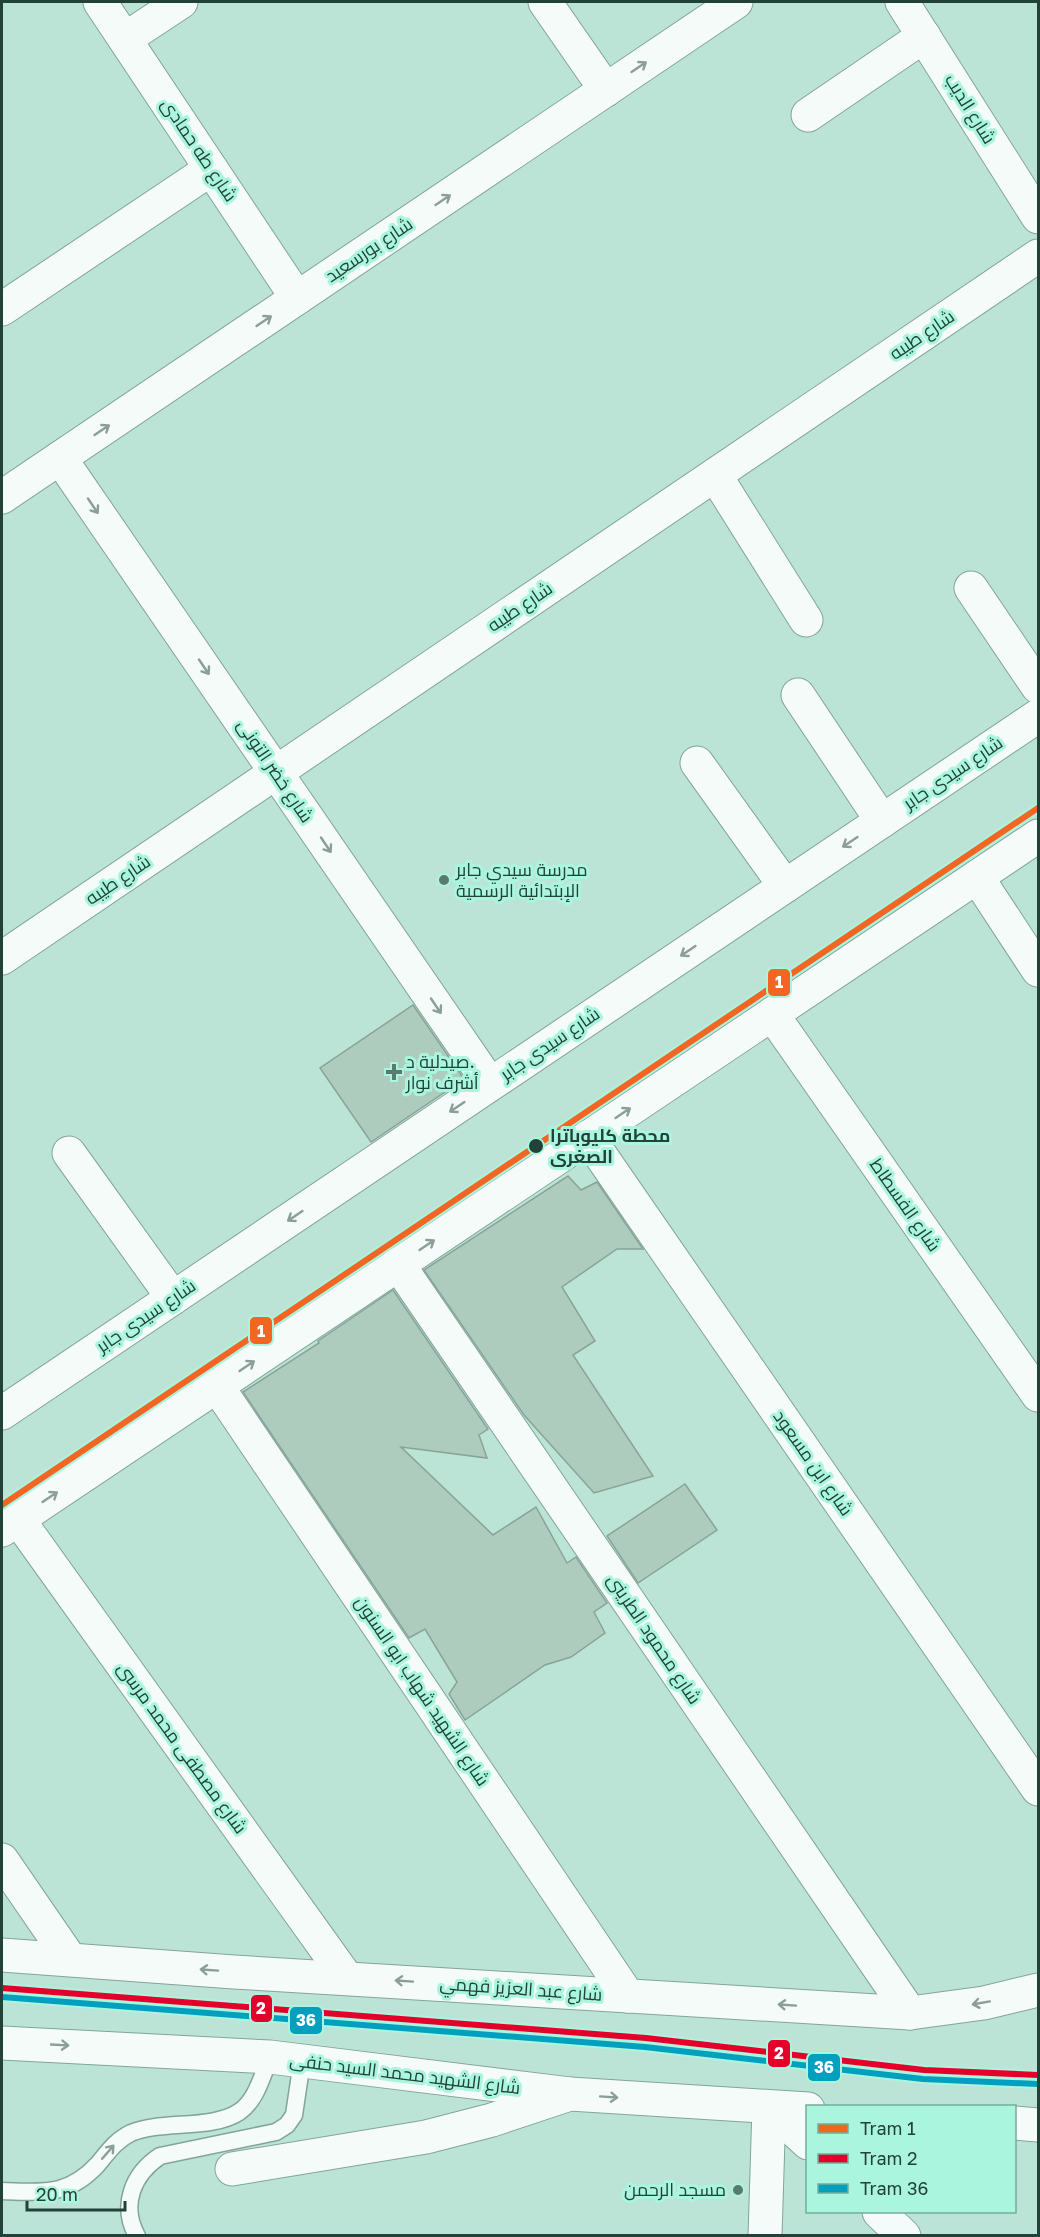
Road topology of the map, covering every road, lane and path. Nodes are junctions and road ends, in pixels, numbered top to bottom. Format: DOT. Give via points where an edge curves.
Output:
graph roads {
  1 [pos="100,2"];
  2 [pos="181,2"];
  3 [pos="545,2"];
  4 [pos="736,2"];
  5 [pos="902,2"];
  6 [pos="924,36"];
  7 [pos="125,39"];
  8 [pos="606,90"];
  9 [pos="808,115"];
  10 [pos="212,170"];
  11 [pos="1038,217"];
  12 [pos="1038,256"];
  13 [pos="297,298"];
  14 [pos="2,309"];
  15 [pos="60,458"];
  16 [pos="715,475"];
  17 [pos="2,498"];
  18 [pos="971,588"];
  19 [pos="806,620"];
  20 [pos="1038,687"];
  21 [pos="798,695"];
  22 [pos="1038,716"];
  23 [pos="697,763"];
  24 [pos="276,772"];
  25 [pos="882,821"];
  26 [pos="1038,836"];
  27 [pos="976,877"];
  28 [pos="785,886"];
  29 [pos="2,958"];
  30 [pos="1038,970"];
  31 [pos="772,1014"];
  32 [pos="490,1084"];
  33 [pos="588,1137"];
  34 [pos="69,1153"];
  35 [pos="398,1264"];
  36 [pos="173,1298"];
  37 [pos="217,1386"];
  38 [pos="1038,1395"];
  39 [pos="2,1413"];
  40 [pos="10,1524"];
  41 [pos="1038,1789"];
  42 [pos="2,1860"];
  43 [pos="2,1955"];
  44 [pos="70,1959"];
  45 [pos="234,1972"];
  46 [pos="346,1977"];
  47 [pos="1038,1990"];
  48 [pos="628,1996"];
  49 [pos="910,2013"];
  50 [pos="2,2043"];
  51 [pos="235,2055"];
  52 [pos="270,2057"];
  53 [pos="302,2061"];
  54 [pos="570,2094"];
  55 [pos="769,2107"];
  56 [pos="806,2109"];
  57 [pos="1016,2123"];
  58 [pos="1038,2125"];
  59 [pos="806,2142"];
  60 [pos="232,2169"];
  61 [pos="2,2191"];
  62 [pos="881,2213"];
  63 [pos="137,2235"];
  64 [pos="765,2235"];
  65 [pos="904,2235"];
  1 -- 7 [label="street, شارع طه حمادى"];
  2 -- 7 [label="street"];
  3 -- 8 [label="street"];
  8 -- 4 [label="street, شارع بورسعيد, one-way"];
  5 -- 6 [label="street, شارع الديب"];
  6 -- 9 [label="street"];
  6 -- 11 [label="street, شارع الديب"];
  7 -- 10 [label="street, شارع طه حمادى"];
  13 -- 8 [label="street, شارع بورسعيد, one-way"];
  10 -- 13 [label="street, شارع طه حمادى"];
  10 -- 14 [label="street"];
  12 -- 16 [label="street, شارع طيبه"];
  15 -- 13 [label="street, شارع بورسعيد, one-way"];
  15 -- 17 [label="street, شارع بورسعيد"];
  15 -- 24 [label="street, شارع خضر التونى, one-way"];
  16 -- 19 [label="street"];
  16 -- 24 [label="street, شارع طيبه"];
  18 -- 20 [label="street"];
  21 -- 25 [label="street"];
  22 -- 25 [label="street, شارع سيدى جابر"];
  23 -- 28 [label="street"];
  24 -- 29 [label="street, شارع طيبه"];
  24 -- 32 [label="street, شارع خضر التونى, one-way"];
  25 -- 28 [label="street, شارع سيدى جابر, one-way"];
  26 -- 27 [label="street"];
  27 -- 30 [label="street"];
  27 -- 31 [label="street"];
  28 -- 32 [label="street, شارع سيدى جابر, one-way"];
  33 -- 31 [label="street, one-way"];
  31 -- 38 [label="street, شارع الفسطاط"];
  32 -- 36 [label="street, شارع سيدى جابر, one-way"];
  35 -- 33 [label="street, one-way"];
  33 -- 41 [label="street, شارع ابن مسعود"];
  34 -- 36 [label="street"];
  37 -- 35 [label="street, one-way"];
  35 -- 49 [label="street, شارع محمود الطرينى"];
  36 -- 39 [label="street, شارع سيدى جابر"];
  40 -- 37 [label="street, one-way"];
  37 -- 48 [label="street, شارع الشهيد شهاب ابو السنون"];
  40 -- 46 [label="street, شارع مصطفى محمد مرسى"];
  42 -- 44 [label="street"];
  43 -- 44 [label="street, شارع عبد العزيز فهمي"];
  45 -- 44 [label="street, شارع عبد العزيز فهمي, one-way"];
  45 -- 46 [label="street, شارع عبد العزيز فهمي"];
  45 -- 51 [label="path"];
  48 -- 46 [label="street, شارع عبد العزيز فهمي, one-way"];
  47 -- 49 [label="street, شارع عبد العزيز فهمي, one-way" via="984,2003"];
  49 -- 48 [label="street, شارع عبد العزيز فهمي, one-way"];
  50 -- 51 [label="street, شارع الشهيد محمد السيد حنفى, one-way"];
  51 -- 52 [label="street, شارع الشهيد محمد السيد حنفى"];
  52 -- 53 [label="street, شارع الشهيد محمد السيد حنفى"];
  61 -- 52 [label="lane, one-way" via="55,2192 71,2187 86,2177 119,2140 132,2133 238,2113 252,2098"];
  53 -- 54 [label="street, شارع الشهيد محمد السيد حنفى"];
  53 -- 63 [label="lane" via="294,2115 282,2129 160,2156 147,2165 135,2180 129,2197 129,2216"];
  54 -- 55 [label="street, شارع الشهيد محمد السيد حنفى, one-way"];
  54 -- 60 [label="street" via="492,2121 426,2137"];
  55 -- 56 [label="street, شارع الشهيد محمد السيد حنفى"];
  55 -- 59 [label="street"];
  55 -- 64 [label="street"];
  57 -- 58 [label="street"];
  62 -- 65 [label="street"];
}
